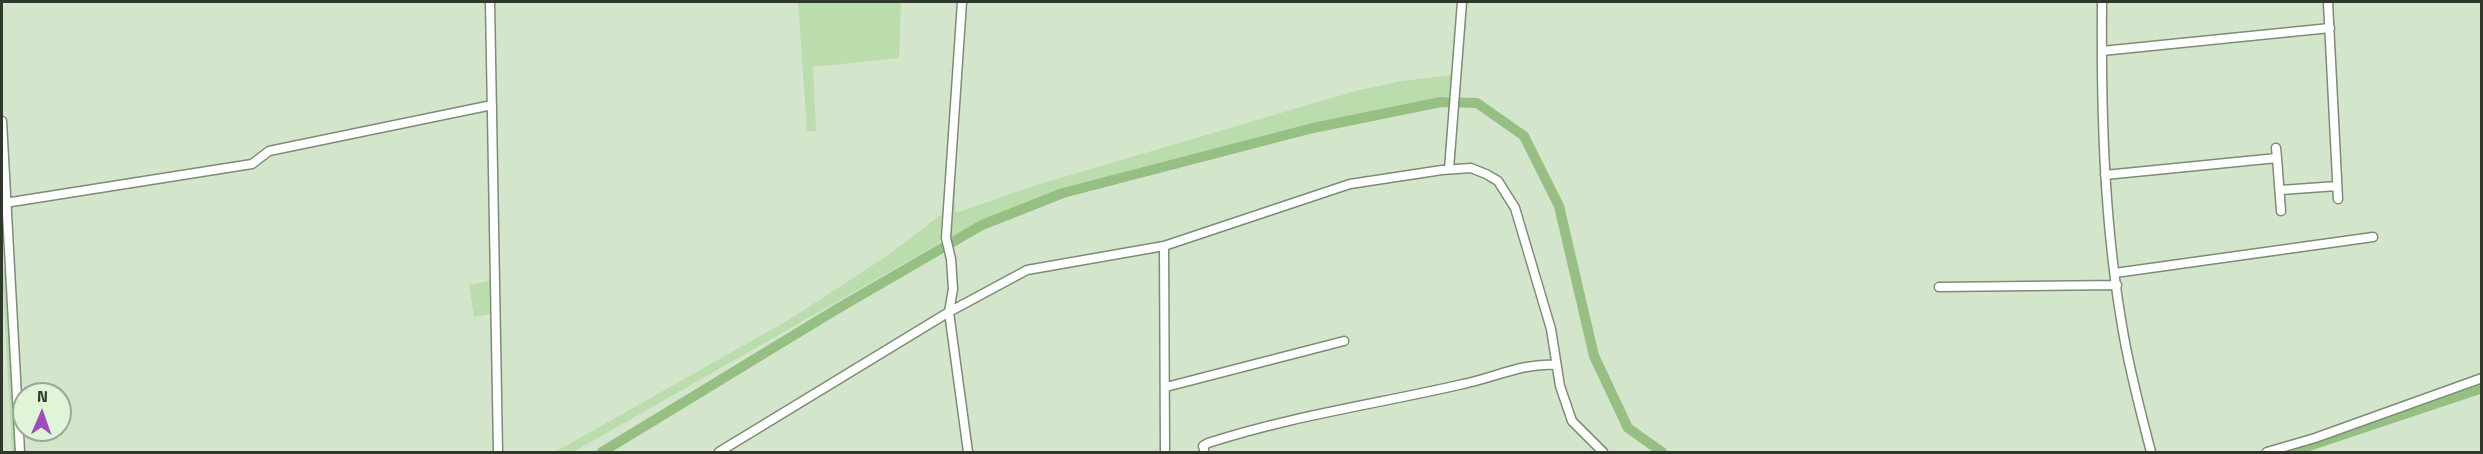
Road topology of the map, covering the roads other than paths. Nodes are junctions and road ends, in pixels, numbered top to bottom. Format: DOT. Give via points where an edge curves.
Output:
graph roads {
  1 [pos="490,2"];
  2 [pos="962,2"];
  3 [pos="1462,2"];
  4 [pos="2102,2"];
  5 [pos="2328,2"];
  6 [pos="2330,28"];
  7 [pos="2102,51"];
  8 [pos="492,105"];
  9 [pos="2,122"];
  10 [pos="1449,170"];
  11 [pos="2105,175"];
  12 [pos="2337,186"];
  13 [pos="2281,190"];
  14 [pos="2338,199"];
  15 [pos="5,203"];
  16 [pos="2281,211"];
  17 [pos="2373,237"];
  18 [pos="1164,246"];
  19 [pos="2115,273"];
  20 [pos="2117,285"];
  21 [pos="1939,287"];
  22 [pos="949,312"];
  23 [pos="1344,341"];
  24 [pos="1556,365"];
  25 [pos="2481,378"];
  26 [pos="1166,387"];
  27 [pos="1595,449"];
  28 [pos="1204,450"];
  29 [pos="20,453"];
  30 [pos="498,453"];
  31 [pos="719,453"];
  32 [pos="968,453"];
  33 [pos="1165,453"];
  34 [pos="1603,453"];
  35 [pos="2151,453"];
  36 [pos="2267,453"];
  1 -- 8 [label="street"];
  2 -- 22 [label="street" via="946,238 953,289"];
  3 -- 10 [label="street"];
  4 -- 7 [label="street"];
  5 -- 6 [label="street"];
  6 -- 7 [label="street"];
  6 -- 12 [label="street"];
  7 -- 11 [label="street"];
  8 -- 15 [label="street" via="269,151 252,164"];
  8 -- 30 [label="street"];
  9 -- 15 [label="street"];
  10 -- 18 [label="street" via="1350,184"];
  10 -- 24 [label="street" via="1471,168 1486,174 1498,181 1515,208 1551,329"];
  11 -- 13 [label="street" via="2277,153"];
  11 -- 19 [label="street"];
  12 -- 13 [label="street"];
  12 -- 14 [label="street"];
  13 -- 16 [label="street"];
  15 -- 29 [label="street"];
  17 -- 19 [label="street"];
  18 -- 22 [label="street" via="1027,270"];
  18 -- 26 [label="street"];
  19 -- 20 [label="street"];
  20 -- 21 [label="street"];
  20 -- 35 [label="street" via="2129,364"];
  22 -- 31 [label="street"];
  22 -- 32 [label="street"];
  23 -- 26 [label="street"];
  24 -- 27 [label="street" via="1572,422"];
  24 -- 28 [label="street" via="1541,364 1465,384 1302,417 1208,443"];
  25 -- 36 [label="street"];
  26 -- 33 [label="street"];
  27 -- 34 [label="street"];
}
